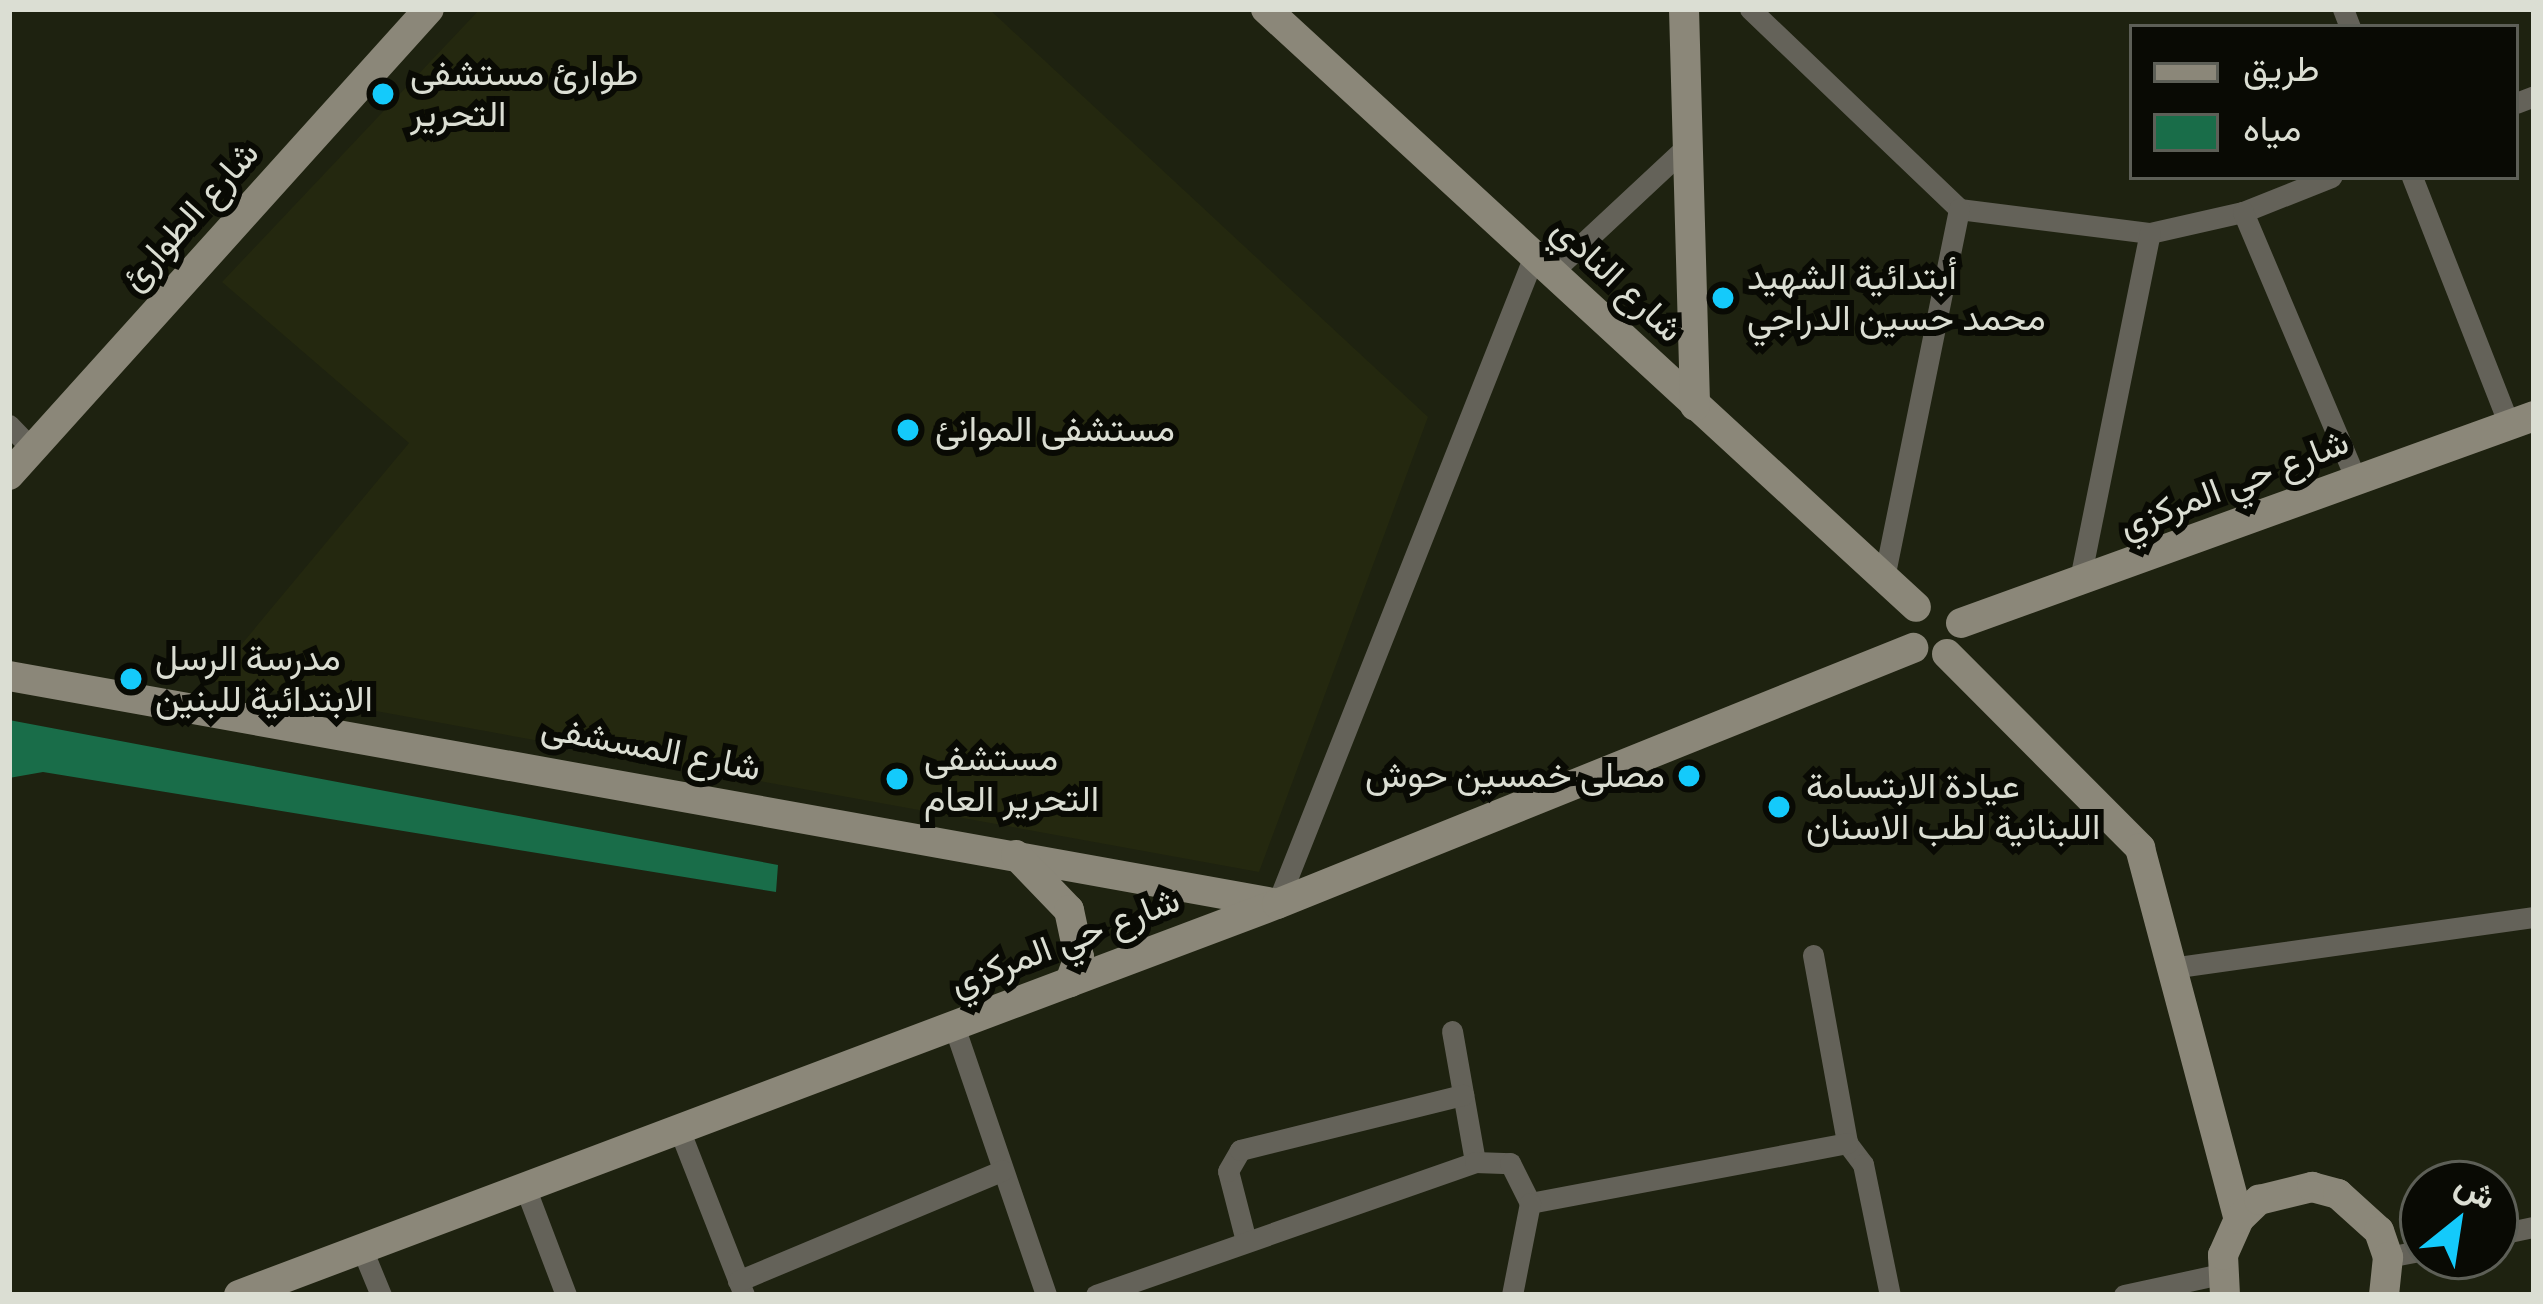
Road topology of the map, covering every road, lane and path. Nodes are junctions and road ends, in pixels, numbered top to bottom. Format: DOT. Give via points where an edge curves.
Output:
graph roads {
  1 [pos="428,9"];
  2 [pos="1266,9"];
  3 [pos="1684,9"];
  4 [pos="1750,9"];
  5 [pos="1684,149"];
  6 [pos="2323,180"];
  7 [pos="2413,180"];
  8 [pos="1959,209"];
  9 [pos="2243,212"];
  10 [pos="2150,233"];
  11 [pos="1543,265"];
  12 [pos="1695,406"];
  13 [pos="2521,420"];
  14 [pos="9,425"];
  15 [pos="33,449"];
  16 [pos="9,475"];
  17 [pos="2356,480"];
  18 [pos="1884,578"];
  19 [pos="2079,584"];
  20 [pos="1916,607"];
  21 [pos="1960,622"];
  22 [pos="1912,648"];
  23 [pos="1946,654"];
  24 [pos="9,676"];
  25 [pos="1016,855"];
  26 [pos="1277,904"];
  27 [pos="2534,917"];
  28 [pos="1813,955"];
  29 [pos="2171,968"];
  30 [pos="1070,982"];
  31 [pos="954,1026"];
  32 [pos="1451,1030"];
  33 [pos="1463,1094"];
  34 [pos="679,1130"];
  35 [pos="1847,1143"];
  36 [pos="1475,1162"];
  37 [pos="1003,1170"];
  38 [pos="525,1187"];
  39 [pos="1530,1204"];
  40 [pos="2239,1219"];
  41 [pos="1246,1241"];
  42 [pos="362,1249"];
  43 [pos="2399,1255"];
  44 [pos="2388,1257"];
  45 [pos="2223,1285"];
  46 [pos="741,1288"];
  47 [pos="239,1295"];
  48 [pos="381,1295"];
  49 [pos="566,1295"];
  50 [pos="1046,1295"];
  51 [pos="1096,1295"];
  52 [pos="1512,1295"];
  53 [pos="1890,1295"];
  54 [pos="2124,1295"];
  55 [pos="2384,1295"];
  1 -- 15 [label="street, شارع الطوارئ"];
  2 -- 11 [label="street, شارع النادي"];
  3 -- 5 [label="street"];
  4 -- 8 [label="street"];
  5 -- 11 [label="street"];
  5 -- 12 [label="street"];
  6 -- 9 [label="street"];
  7 -- 13 [label="street"];
  8 -- 10 [label="street"];
  8 -- 18 [label="street"];
  9 -- 10 [label="street"];
  9 -- 17 [label="street"];
  10 -- 19 [label="street"];
  11 -- 12 [label="street, شارع النادي"];
  11 -- 26 [label="street"];
  12 -- 18 [label="street, شارع النادي"];
  13 -- 17 [label="street, شارع حي المركزي"];
  14 -- 15 [label="street"];
  15 -- 16 [label="street, شارع الطوارئ"];
  17 -- 19 [label="street, شارع حي المركزي"];
  18 -- 20 [label="street, شارع النادي"];
  19 -- 21 [label="street, شارع حي المركزي"];
  20 -- 21 [label="street" via="1942,603"];
  20 -- 22 [label="street" via="1906,622"];
  21 -- 23 [label="street" via="1959,641"];
  22 -- 23 [label="street"];
  22 -- 26 [label="street, شارع حي المركزي"];
  23 -- 29 [label="street" via="2140,848"];
  24 -- 25 [label="street, شارع المسشفى"];
  25 -- 26 [label="street, شارع المسشفى"];
  25 -- 30 [label="street" via="1069,910 1079,957"];
  26 -- 30 [label="street, شارع حي المركزي"];
  27 -- 29 [label="street"];
  28 -- 35 [label="street"];
  29 -- 40 [label="street"];
  30 -- 31 [label="street, شارع حي المركزي"];
  31 -- 34 [label="street, شارع حي المركزي"];
  31 -- 37 [label="street"];
  32 -- 33 [label="street"];
  33 -- 36 [label="street"];
  33 -- 41 [label="street" via="1240,1150 1228,1171"];
  34 -- 38 [label="street, شارع حي المركزي"];
  34 -- 46 [label="street"];
  35 -- 39 [label="street"];
  35 -- 53 [label="street" via="1863,1164"];
  36 -- 39 [label="street" via="1510,1163"];
  36 -- 41 [label="street"];
  37 -- 46 [label="street"];
  37 -- 50 [label="street"];
  38 -- 42 [label="street, شارع حي المركزي"];
  38 -- 49 [label="street"];
  39 -- 52 [label="street"];
  40 -- 44 [label="street" via="2284,1190 2338,1194 2362,1209"];
  40 -- 45 [label="street"];
  41 -- 51 [label="street"];
  42 -- 47 [label="street, شارع حي المركزي"];
  42 -- 48 [label="street"];
  43 -- 44 [label="street"];
  44 -- 55 [label="street"];
  45 -- 54 [label="street"];
}
